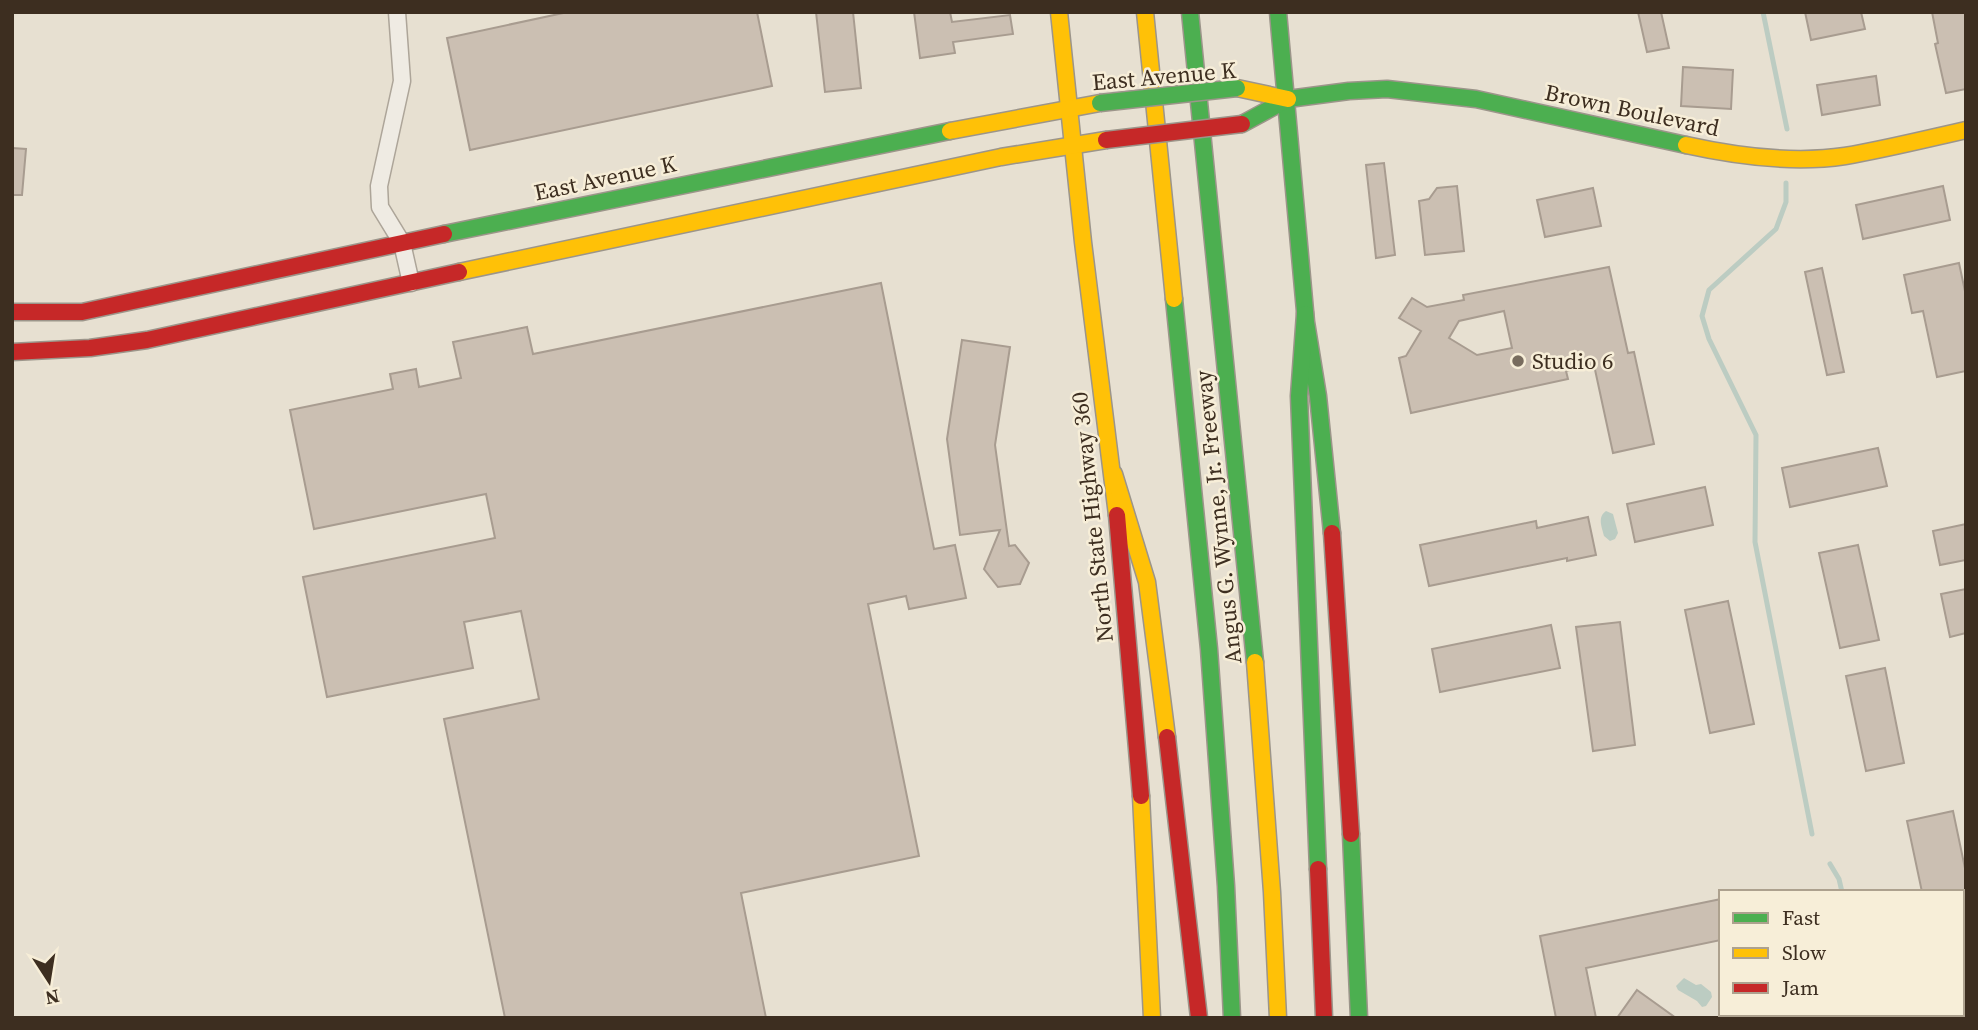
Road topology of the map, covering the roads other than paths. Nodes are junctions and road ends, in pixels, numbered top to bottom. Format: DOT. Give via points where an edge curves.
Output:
graph roads {
  1 [pos="397,12"];
  2 [pos="1059,12"];
  3 [pos="1145,12"];
  4 [pos="1278,12"];
  5 [pos="1191,13"];
  6 [pos="1288,99"];
  7 [pos="1069,109"];
  8 [pos="1966,130"];
  9 [pos="1073,146"];
  10 [pos="897,160"];
  11 [pos="402,243"];
  12 [pos="411,283"];
  13 [pos="12,312"];
  14 [pos="1305,314"];
  15 [pos="86,330"];
  16 [pos="12,352"];
  17 [pos="1114,474"];
  18 [pos="1152,1018"];
  19 [pos="1199,1018"];
  20 [pos="1232,1018"];
  21 [pos="1278,1018"];
  22 [pos="1324,1018"];
  23 [pos="1359,1018"];
  1 -- 11 [label="street" via="402,82 379,186 380,206"];
  2 -- 7 [label="main road, North State Highway 360"];
  3 -- 20 [label="main road, Angus G. Wynne, Jr. Freeway" via="1209,649"];
  4 -- 6 [label="main road"];
  5 -- 21 [label="main road, Angus G. Wynne, Jr. Freeway" via="1253,625"];
  6 -- 7 [label="main road, East Avenue K, bridge" via="1237,88"];
  6 -- 8 [label="main road, Brown Boulevard" via="1387,89 1453,96 1721,153 1803,159 1844,156"];
  6 -- 9 [label="main road, East Avenue K, bridge" via="1242,124"];
  6 -- 14 [label="main road"];
  7 -- 9 [label="main road, North State Highway 360"];
  7 -- 10 [label="main road, East Avenue K"];
  9 -- 10 [label="main road, East Avenue K" via="1001,157"];
  9 -- 17 [label="main road, North State Highway 360"];
  10 -- 11 [label="main road, East Avenue K"];
  10 -- 12 [label="main road, East Avenue K"];
  11 -- 12 [label="street"];
  11 -- 15 [label="main road, East Avenue K"];
  12 -- 15 [label="main road, East Avenue K" via="147,340"];
  13 -- 15 [label="main road, East Avenue K"];
  14 -- 22 [label="main road" via="1298,396"];
  14 -- 23 [label="main road" via="1318,394 1338,622"];
  15 -- 16 [label="main road, East Avenue K"];
  17 -- 18 [label="main road, North State Highway 360" via="1145,841"];
  17 -- 19 [label="main road" via="1147,582 1154,624"];
}
